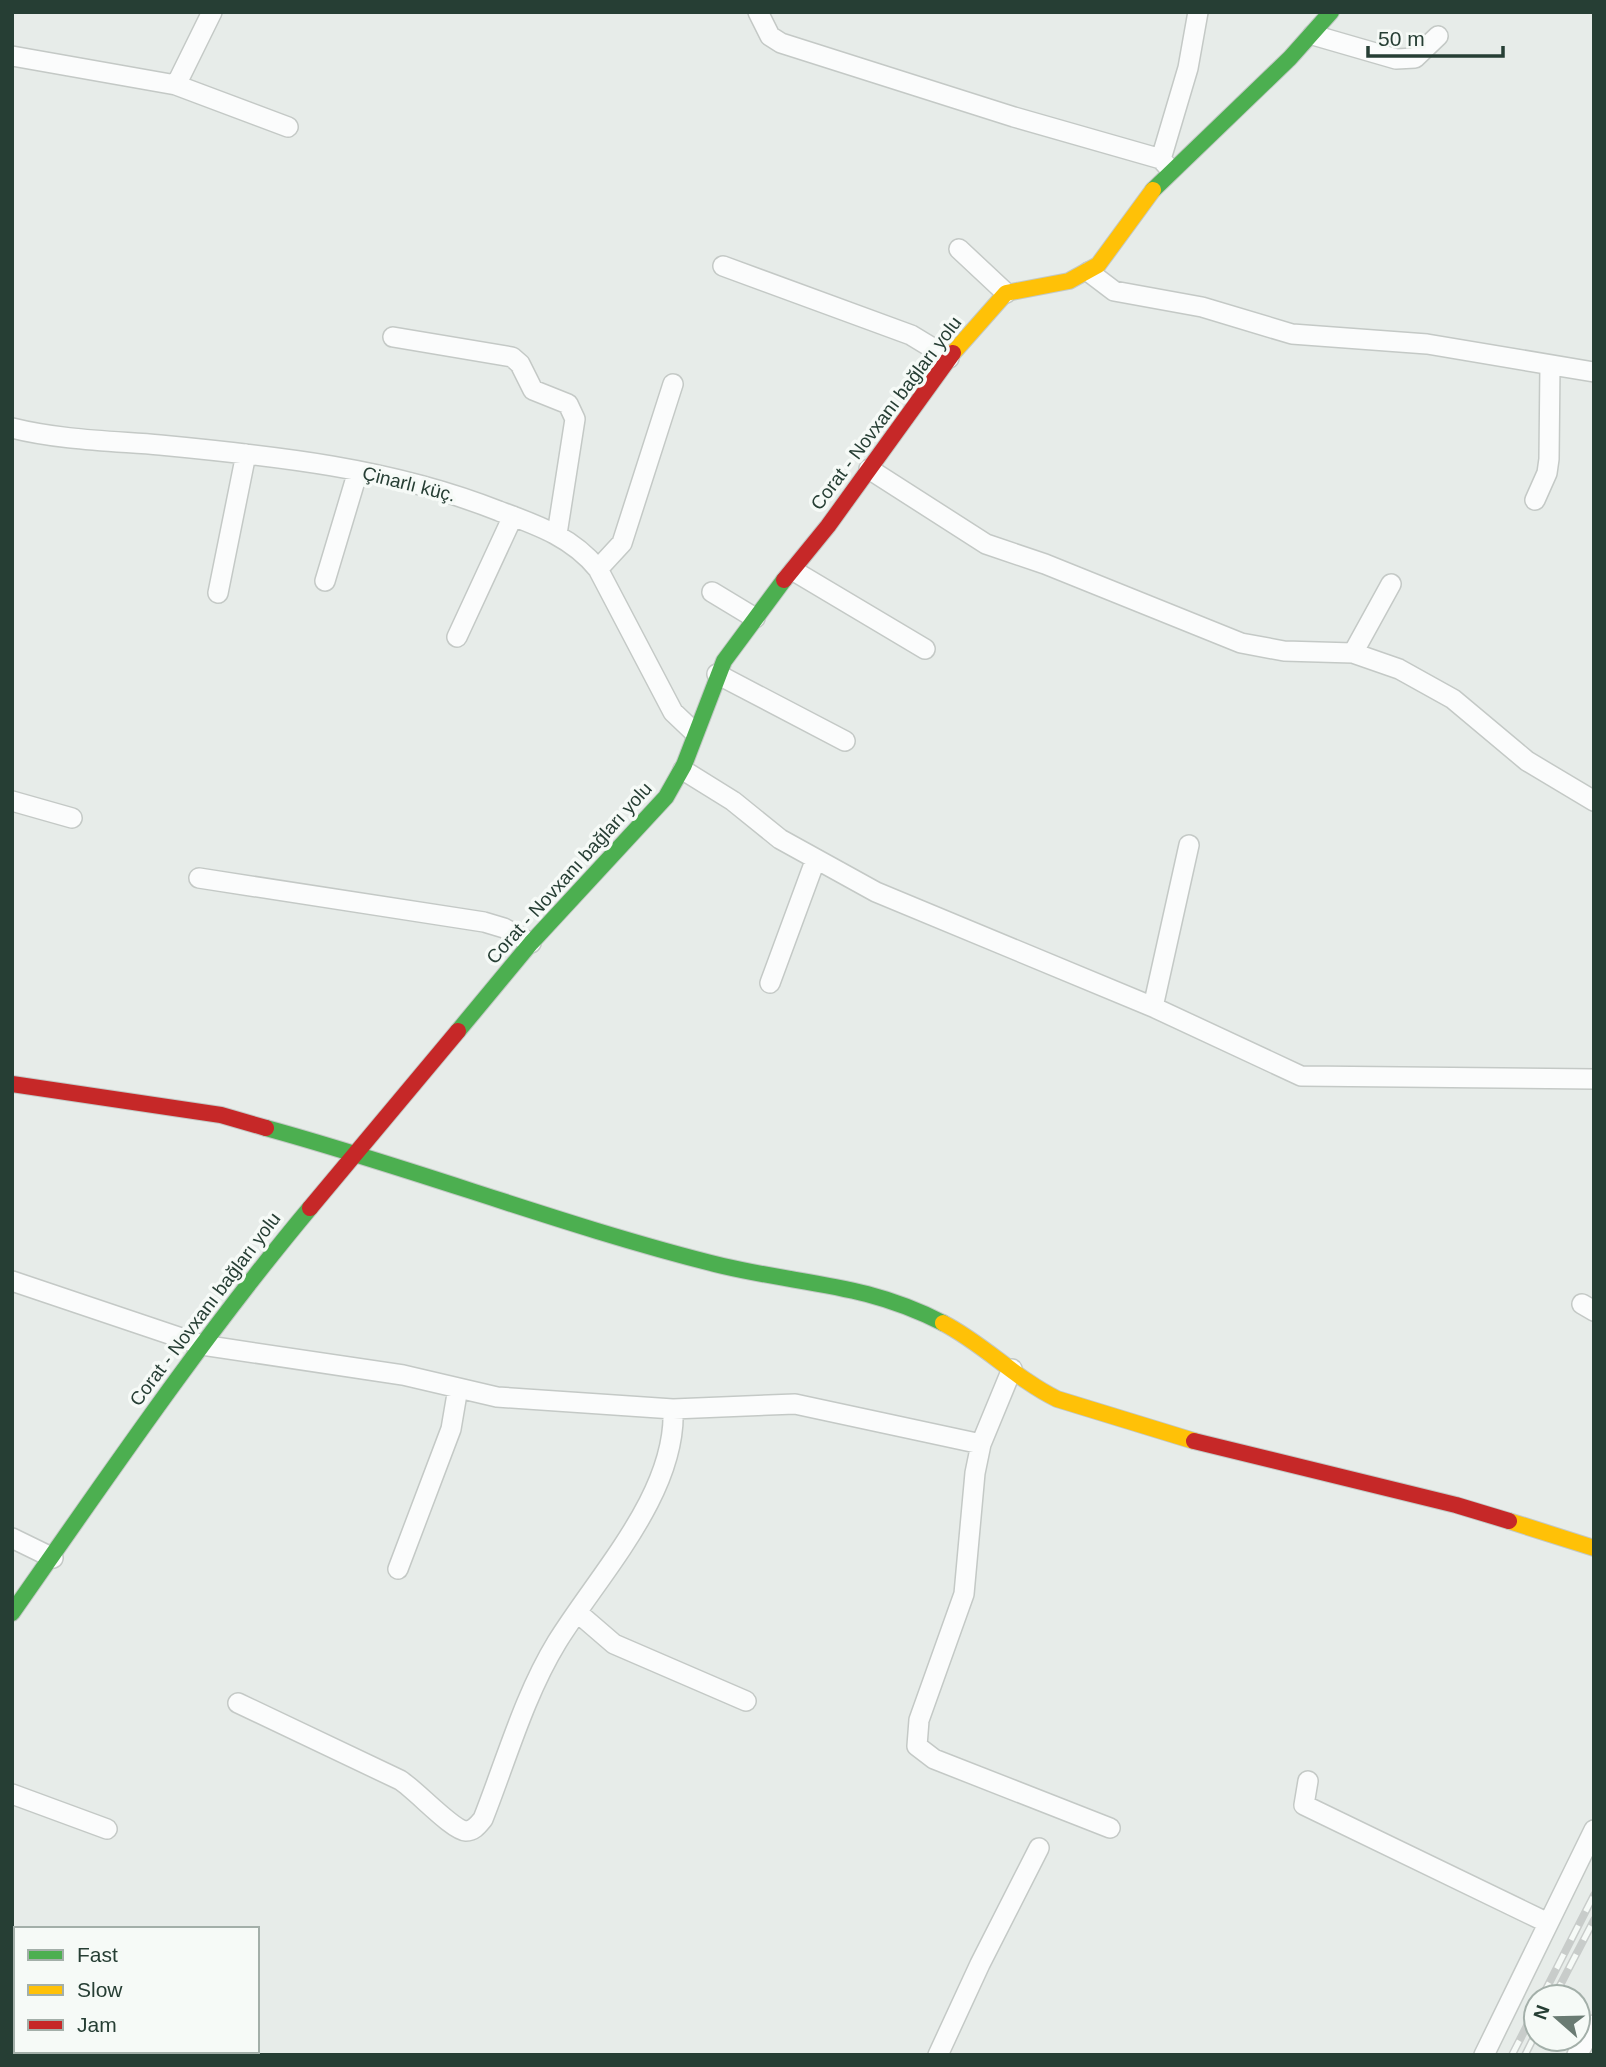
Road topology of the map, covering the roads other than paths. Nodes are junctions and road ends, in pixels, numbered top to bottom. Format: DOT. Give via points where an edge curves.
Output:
graph roads {
  1 [pos="212,12"];
  2 [pos="758,12"];
  3 [pos="1198,12"];
  4 [pos="1331,12"];
  5 [pos="1313,35"];
  6 [pos="1438,36"];
  7 [pos="12,56"];
  8 [pos="176,85"];
  9 [pos="288,127"];
  10 [pos="1166,164"];
  11 [pos="959,249"];
  12 [pos="723,266"];
  13 [pos="1089,272"];
  14 [pos="1006,293"];
  15 [pos="393,337"];
  16 [pos="949,358"];
  17 [pos="1550,365"];
  18 [pos="1594,372"];
  19 [pos="673,384"];
  20 [pos="12,428"];
  21 [pos="246,454"];
  22 [pos="869,469"];
  23 [pos="358,471"];
  24 [pos="1535,500"];
  25 [pos="513,516"];
  26 [pos="557,534"];
  27 [pos="598,569"];
  28 [pos="794,571"];
  29 [pos="325,581"];
  30 [pos="1391,584"];
  31 [pos="712,592"];
  32 [pos="218,593"];
  33 [pos="755,618"];
  34 [pos="457,637"];
  35 [pos="925,649"];
  36 [pos="1353,653"];
  37 [pos="717,674"];
  38 [pos="694,732"];
  39 [pos="845,741"];
  40 [pos="683,770"];
  41 [pos="12,801"];
  42 [pos="1594,801"];
  43 [pos="72,818"];
  44 [pos="1189,845"];
  45 [pos="815,860"];
  46 [pos="199,878"];
  47 [pos="531,943"];
  48 [pos="770,983"];
  49 [pos="1153,1007"];
  50 [pos="1594,1079"];
  51 [pos="12,1084"];
  52 [pos="354,1152"];
  53 [pos="12,1281"];
  54 [pos="202,1345"];
  55 [pos="1012,1368"];
  56 [pos="458,1388"];
  57 [pos="673,1409"];
  58 [pos="981,1444"];
  59 [pos="12,1538"];
  60 [pos="1594,1548"];
  61 [pos="53,1558"];
  62 [pos="398,1569"];
  63 [pos="12,1613"];
  64 [pos="578,1613"];
  65 [pos="746,1701"];
  66 [pos="238,1703"];
  67 [pos="1308,1780"];
  68 [pos="12,1794"];
  69 [pos="1110,1828"];
  70 [pos="107,1829"];
  71 [pos="1594,1830"];
  72 [pos="1039,1848"];
  73 [pos="1546,1922"];
  74 [pos="1594,2025"];
  75 [pos="938,2055"];
  76 [pos="1484,2055"];
  77 [pos="1577,2055"];
  1 -- 8 [label="street"];
  2 -- 10 [label="street" via="770,36 780,43"];
  3 -- 10 [label="street"];
  4 -- 5 [label="street"];
  5 -- 6 [label="street" via="1396,59 1415,58"];
  5 -- 10 [label="street" via="1255,94"];
  7 -- 8 [label="street"];
  8 -- 9 [label="street"];
  10 -- 13 [label="street" via="1101,262"];
  11 -- 14 [label="street"];
  12 -- 16 [label="street" via="911,335"];
  13 -- 14 [label="street" via="1069,281"];
  13 -- 17 [label="street" via="1114,291 1202,307 1292,334 1427,344"];
  14 -- 16 [label="street, Corat - Novxanı bağları yolu"];
  15 -- 26 [label="street" via="512,358 533,390 568,404 575,419"];
  16 -- 22 [label="street, Corat - Novxanı bağları yolu"];
  17 -- 18 [label="street"];
  17 -- 24 [label="street" via="1549,458"];
  19 -- 27 [label="street" via="622,543"];
  20 -- 21 [label="street, Çinarlı küç."];
  21 -- 23 [label="street, Çinarlı küç."];
  21 -- 32 [label="street"];
  22 -- 28 [label="street, Corat - Novxanı bağları yolu"];
  22 -- 36 [label="street" via="986,544 1241,643"];
  23 -- 25 [label="street, Çinarlı küç." via="420,484"];
  23 -- 29 [label="street"];
  25 -- 26 [label="street, Çinarlı küç."];
  25 -- 34 [label="street"];
  26 -- 27 [label="street, Çinarlı küç." via="584,552"];
  27 -- 38 [label="street, Çinarlı küç." via="674,712"];
  28 -- 33 [label="street, Corat - Novxanı bağları yolu"];
  28 -- 35 [label="street"];
  30 -- 36 [label="street"];
  31 -- 33 [label="street"];
  33 -- 37 [label="street, Corat - Novxanı bağları yolu"];
  36 -- 42 [label="street" via="1430,684 1527,761"];
  37 -- 38 [label="street, Corat - Novxanı bağları yolu"];
  37 -- 39 [label="street"];
  38 -- 40 [label="street, Corat - Novxanı bağları yolu"];
  40 -- 45 [label="street"];
  40 -- 47 [label="street, Corat - Novxanı bağları yolu" via="666,797"];
  41 -- 43 [label="street"];
  44 -- 49 [label="street"];
  45 -- 48 [label="street"];
  45 -- 49 [label="street" via="876,892"];
  46 -- 47 [label="street" via="484,922"];
  47 -- 52 [label="street, Corat - Novxanı bağları yolu"];
  49 -- 50 [label="street" via="1301,1076"];
  51 -- 52 [label="street" via="221,1115"];
  52 -- 54 [label="street, Corat - Novxanı bağları yolu"];
  52 -- 55 [label="street" via="725,1266 879,1295 953,1327"];
  53 -- 54 [label="street"];
  54 -- 56 [label="street" via="403,1375"];
  54 -- 61 [label="street, Corat - Novxanı bağları yolu"];
  55 -- 58 [label="street"];
  55 -- 60 [label="street" via="1057,1399 1182,1438 1456,1505"];
  56 -- 57 [label="street" via="525,1401"];
  56 -- 62 [label="street" via="451,1429"];
  57 -- 58 [label="street" via="795,1404"];
  57 -- 64 [label="street" via="672,1447 655,1489"];
  58 -- 69 [label="street" via="964,1594 919,1720 917,1746 934,1759"];
  59 -- 61 [label="street"];
  61 -- 63 [label="street, Corat - Novxanı bağları yolu"];
  64 -- 65 [label="street" via="614,1644"];
  64 -- 66 [label="street" via="556,1643 537,1683 483,1819 466,1831 456,1828 400,1780"];
  67 -- 73 [label="street" via="1304,1805"];
  68 -- 70 [label="street"];
  71 -- 73 [label="street"];
  72 -- 75 [label="street"];
  73 -- 76 [label="street"];
  74 -- 77 [label="street"];
}
